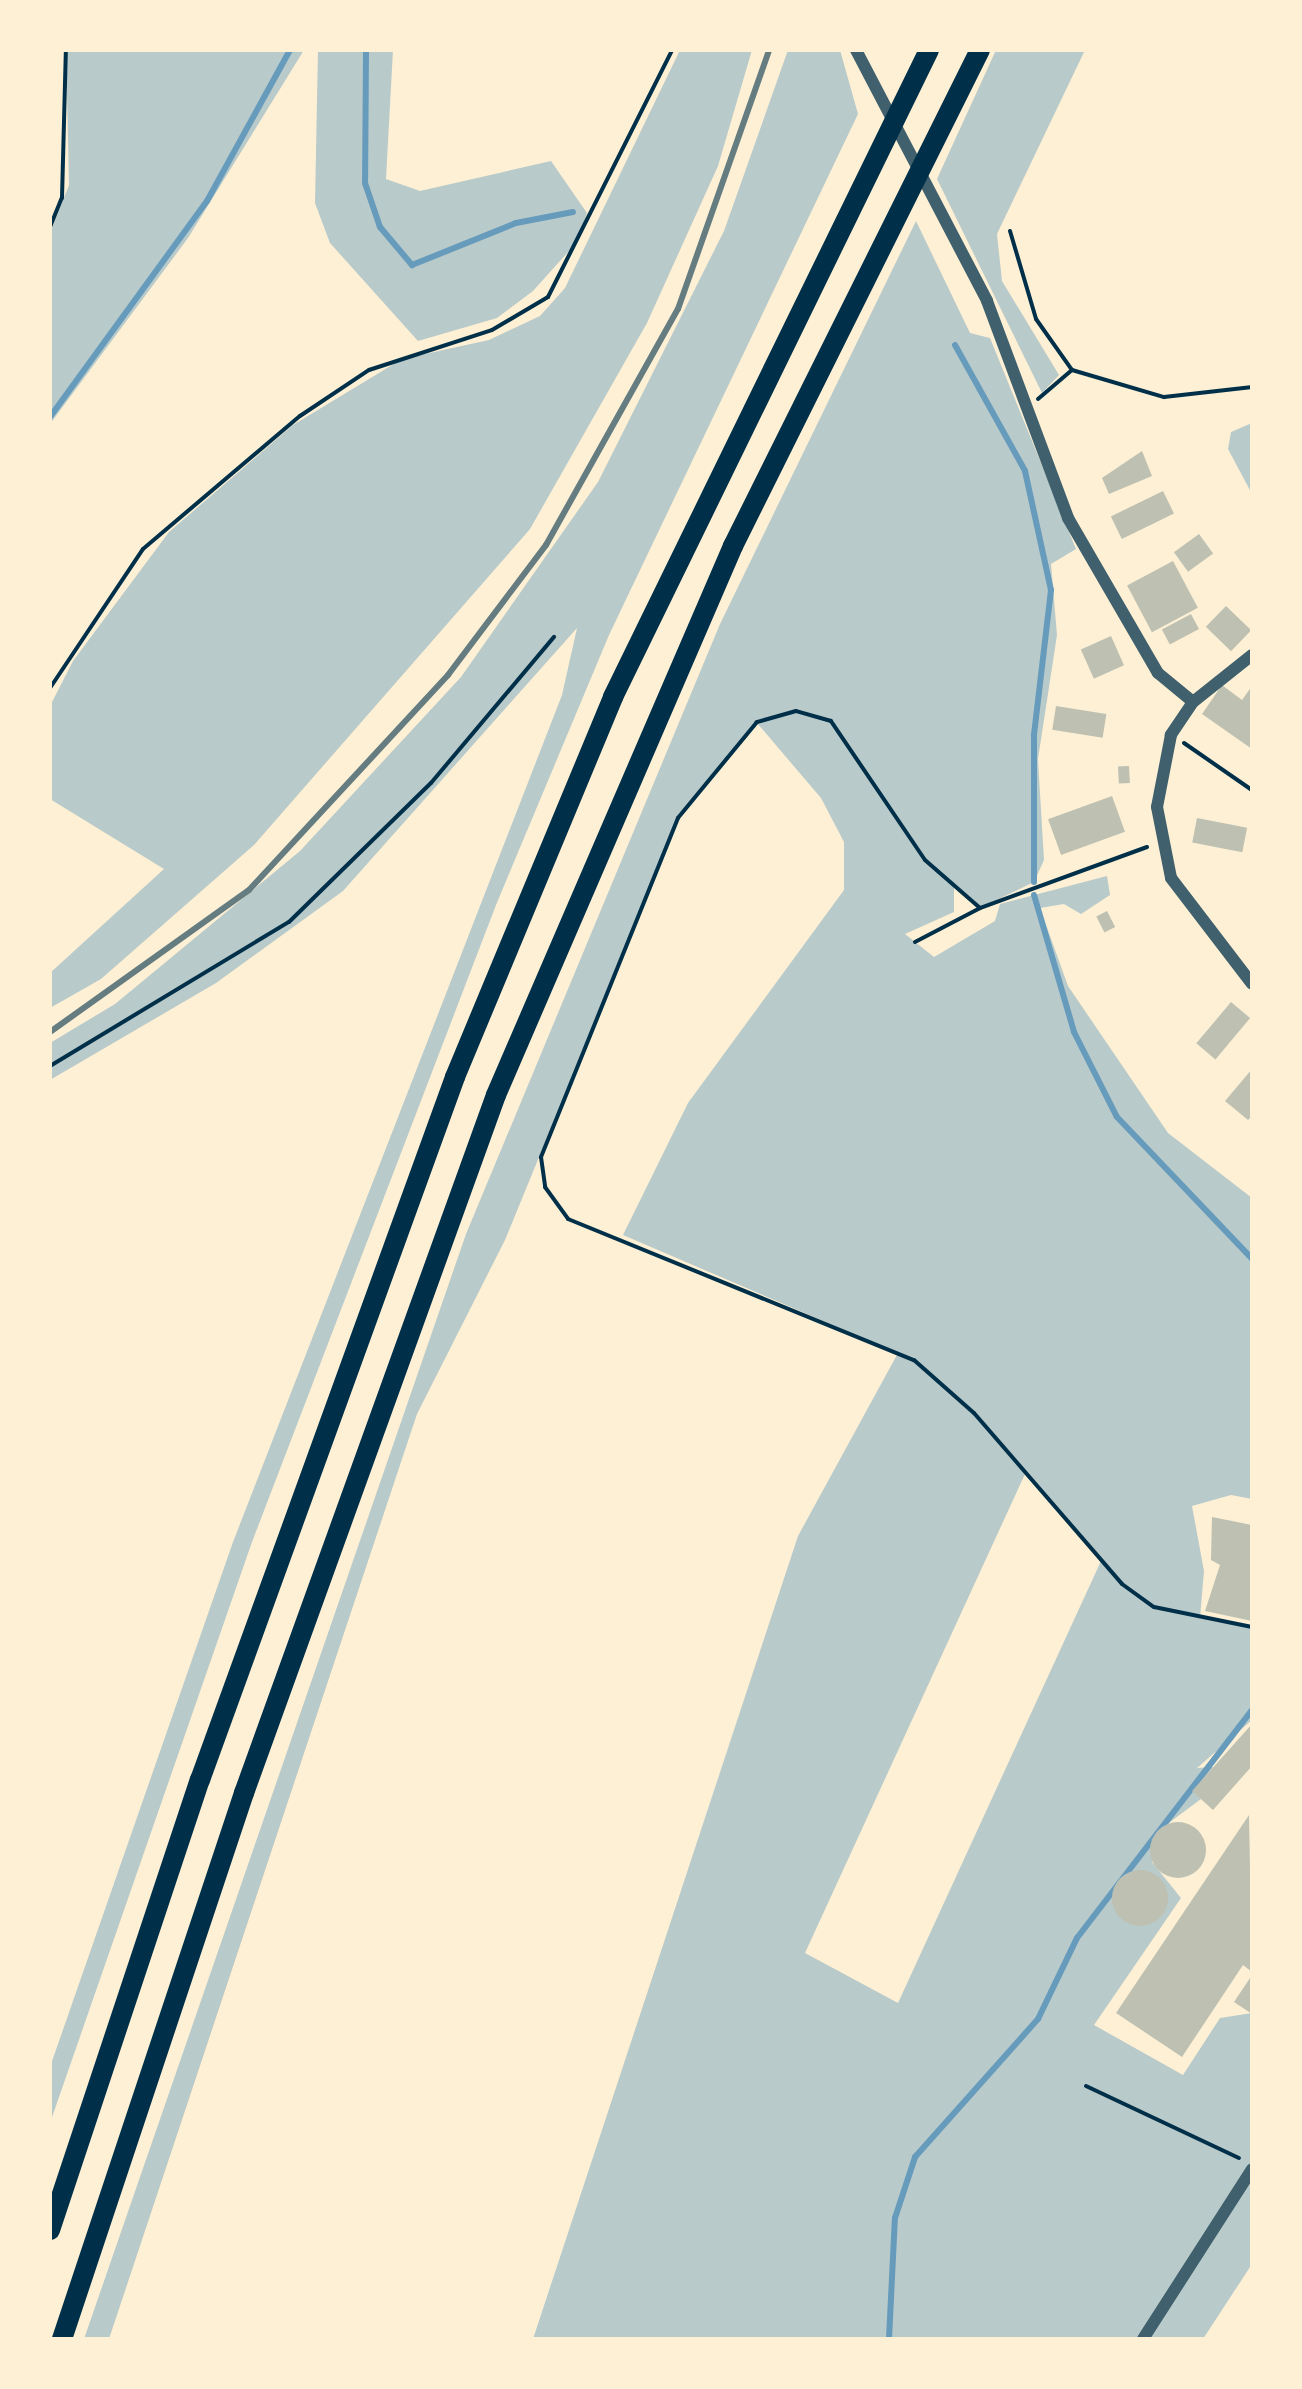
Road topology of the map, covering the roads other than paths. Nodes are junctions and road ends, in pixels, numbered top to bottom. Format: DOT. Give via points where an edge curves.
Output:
graph roads {
  1 [pos="856,50"];
  2 [pos="980,50"];
  3 [pos="926,55"];
  4 [pos="1252,656"];
  5 [pos="1192,702"];
  6 [pos="1252,984"];
  7 [pos="1252,2167"];
  8 [pos="50,2230"];
  9 [pos="62,2339"];
  10 [pos="1143,2339"];
  1 -- 5 [label="street" via="987,301 1068,518 1158,673"];
  2 -- 9 [label="highway" via="888,226 664,697 496,1096 257,1756"];
  3 -- 8 [label="highway" via="613,698 455,1077 206,1763"];
  4 -- 5 [label="street"];
  5 -- 6 [label="street" via="1171,736 1156,807 1161,842 1190,914"];
  7 -- 10 [label="street"];
}
